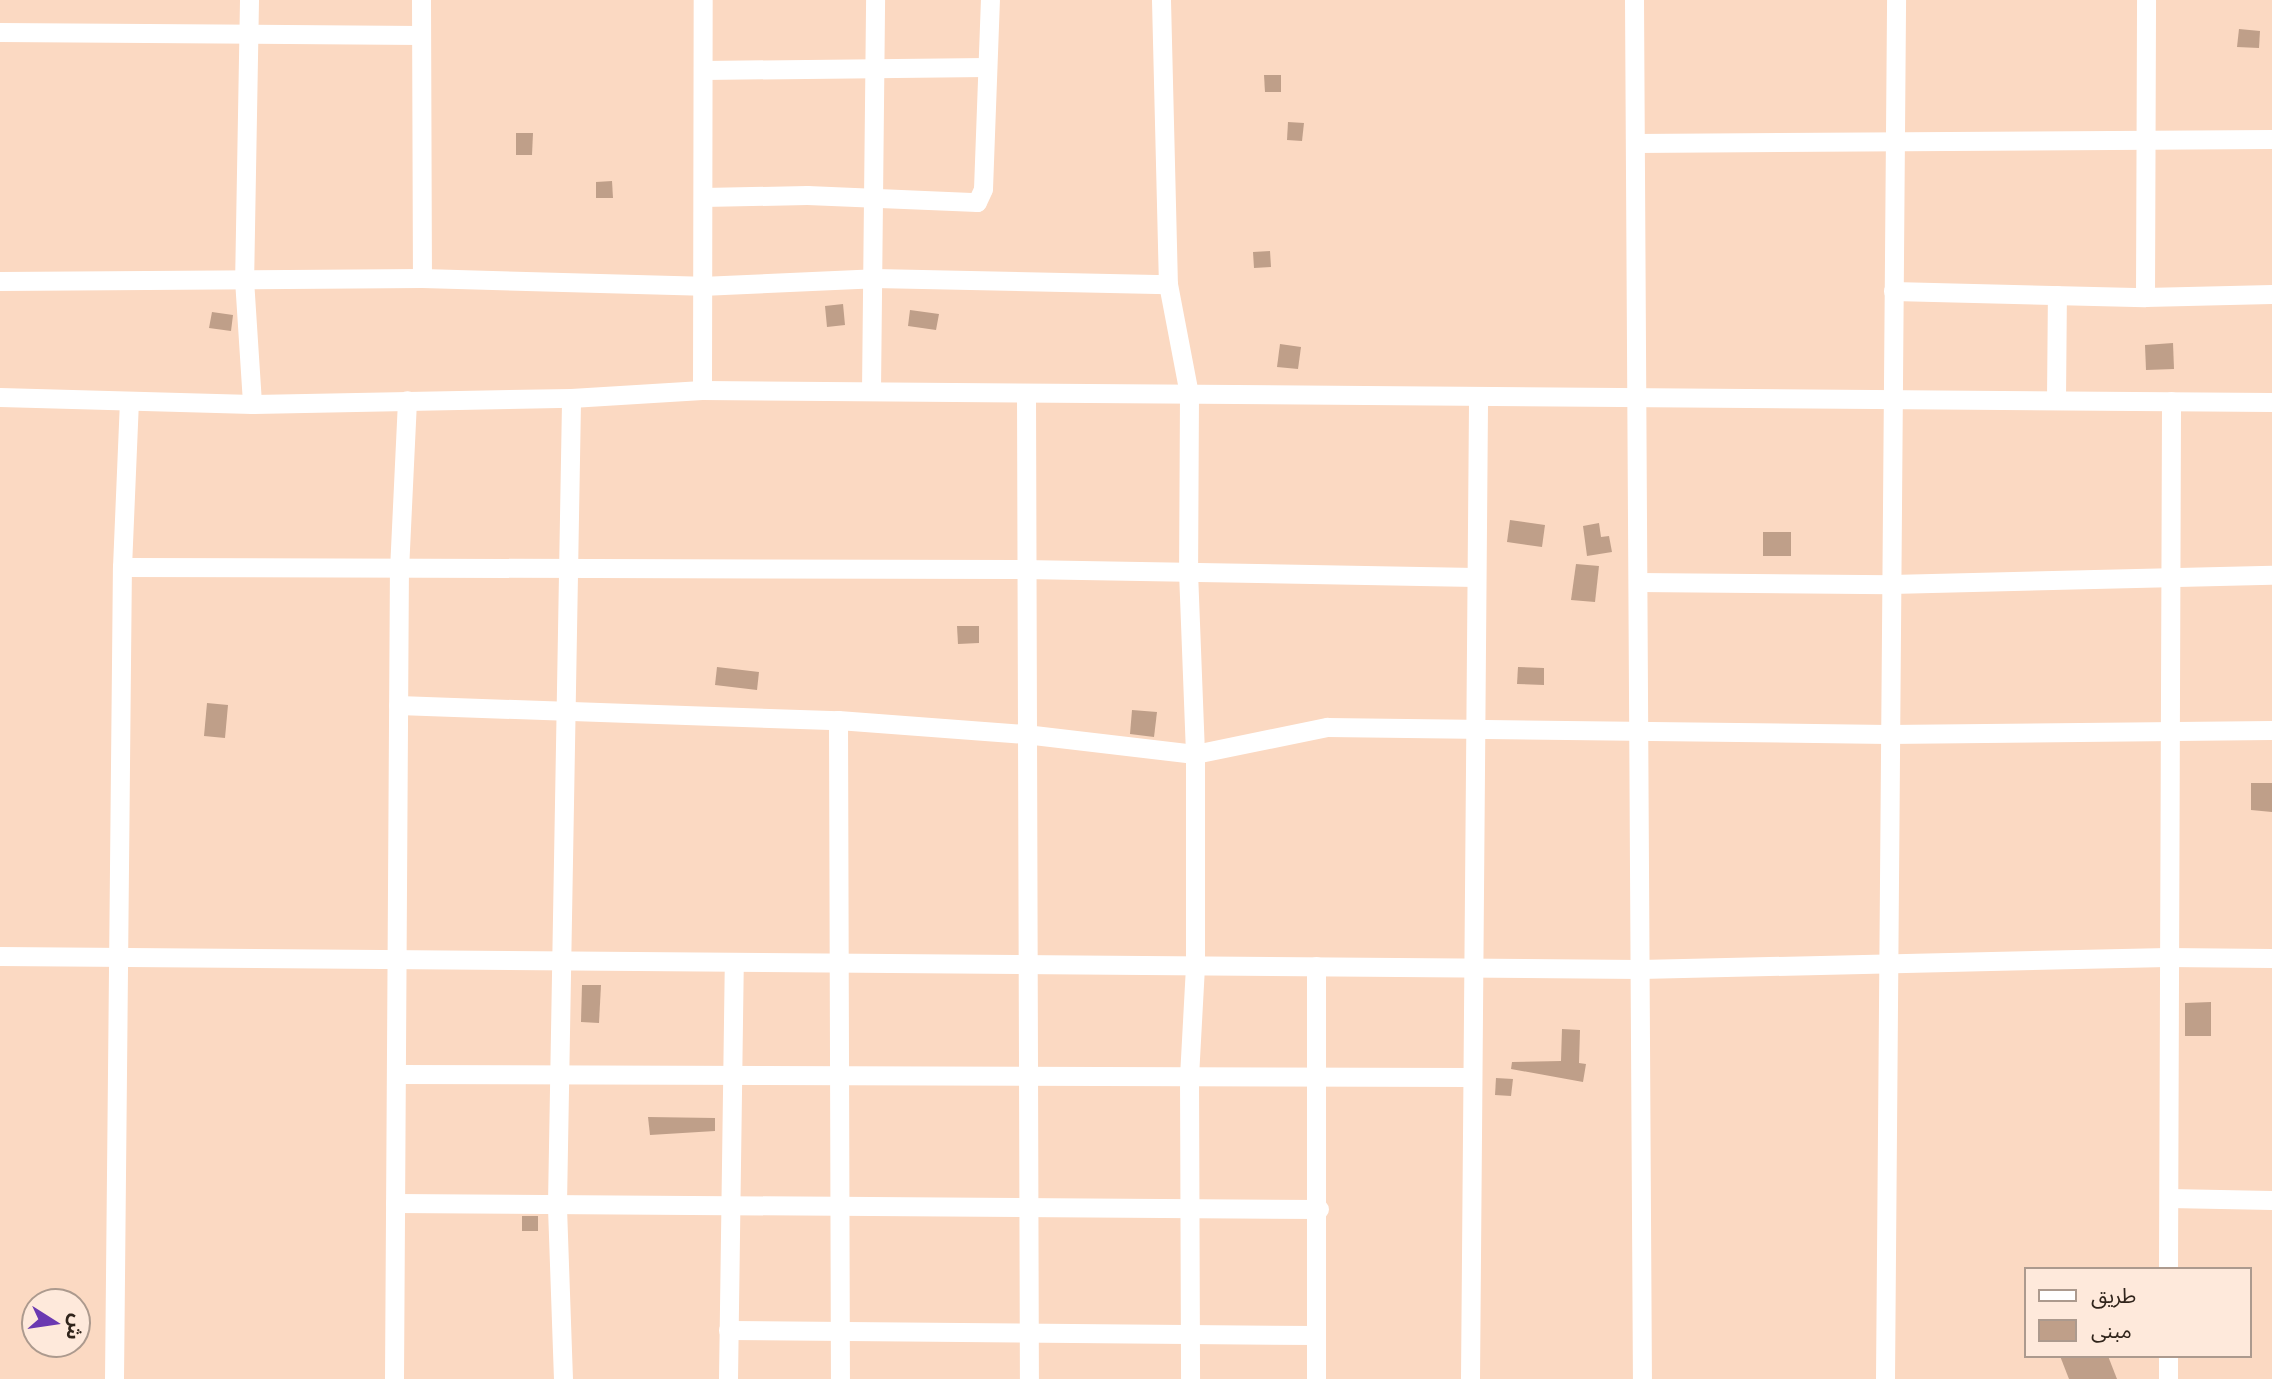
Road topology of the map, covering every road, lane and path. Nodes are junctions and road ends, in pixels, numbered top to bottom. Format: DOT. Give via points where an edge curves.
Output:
graph roads {
  1 [pos="249,0"];
  2 [pos="421,0"];
  3 [pos="703,0"];
  4 [pos="875,0"];
  5 [pos="990,0"];
  6 [pos="1161,0"];
  7 [pos="1634,0"];
  8 [pos="1896,0"];
  9 [pos="2146,0"];
  10 [pos="0,32"];
  11 [pos="249,34"];
  12 [pos="420,36"];
  13 [pos="986,67"];
  14 [pos="874,68"];
  15 [pos="703,70"];
  16 [pos="2146,139"];
  17 [pos="2272,139"];
  18 [pos="1894,140"];
  19 [pos="1635,143"];
  20 [pos="703,197"];
  21 [pos="873,198"];
  22 [pos="422,278"];
  23 [pos="874,278"];
  24 [pos="244,279"];
  25 [pos="0,281"];
  26 [pos="1168,284"];
  27 [pos="701,286"];
  28 [pos="1893,291"];
  29 [pos="2272,294"];
  30 [pos="2057,295"];
  31 [pos="2145,297"];
  32 [pos="702,390"];
  33 [pos="871,391"];
  34 [pos="1026,393"];
  35 [pos="1189,394"];
  36 [pos="1478,396"];
  37 [pos="0,397"];
  38 [pos="1637,397"];
  39 [pos="572,398"];
  40 [pos="1893,399"];
  41 [pos="407,400"];
  42 [pos="2056,400"];
  43 [pos="2171,401"];
  44 [pos="2272,402"];
  45 [pos="129,403"];
  46 [pos="252,404"];
  47 [pos="122,567"];
  48 [pos="1023,569"];
  49 [pos="399,570"];
  50 [pos="1188,570"];
  51 [pos="568,571"];
  52 [pos="2272,575"];
  53 [pos="1475,577"];
  54 [pos="2173,577"];
  55 [pos="1638,582"];
  56 [pos="1891,584"];
  57 [pos="398,705"];
  58 [pos="567,712"];
  59 [pos="838,720"];
  60 [pos="1475,728"];
  61 [pos="2272,730"];
  62 [pos="1640,731"];
  63 [pos="2173,732"];
  64 [pos="1026,734"];
  65 [pos="1888,734"];
  66 [pos="1195,754"];
  67 [pos="0,956"];
  68 [pos="118,957"];
  69 [pos="2167,957"];
  70 [pos="2272,958"];
  71 [pos="396,959"];
  72 [pos="561,960"];
  73 [pos="734,961"];
  74 [pos="839,962"];
  75 [pos="1027,964"];
  76 [pos="1887,964"];
  77 [pos="1195,966"];
  78 [pos="1316,966"];
  79 [pos="1472,967"];
  80 [pos="1640,969"];
  81 [pos="396,1074"];
  82 [pos="559,1074"];
  83 [pos="732,1075"];
  84 [pos="839,1075"];
  85 [pos="1028,1076"];
  86 [pos="1189,1076"];
  87 [pos="1316,1077"];
  88 [pos="1471,1077"];
  89 [pos="2169,1198"];
  90 [pos="2272,1200"];
  91 [pos="395,1203"];
  92 [pos="557,1204"];
  93 [pos="731,1204"];
  94 [pos="839,1205"];
  95 [pos="1028,1205"];
  96 [pos="1189,1206"];
  97 [pos="1318,1209"];
  98 [pos="2168,1267"];
  99 [pos="728,1330"];
  100 [pos="839,1331"];
  101 [pos="1029,1333"];
  102 [pos="1189,1334"];
  103 [pos="1316,1335"];
  104 [pos="2168,1358"];
  105 [pos="114,1379"];
  106 [pos="394,1379"];
  107 [pos="563,1379"];
  108 [pos="728,1379"];
  109 [pos="840,1379"];
  110 [pos="1029,1379"];
  111 [pos="1190,1379"];
  112 [pos="1316,1379"];
  113 [pos="1470,1379"];
  114 [pos="1642,1379"];
  115 [pos="1885,1379"];
  116 [pos="2168,1379"];
  1 -- 11 [label="street"];
  2 -- 12 [label="street"];
  3 -- 15 [label="street"];
  4 -- 14 [label="street"];
  5 -- 13 [label="street"];
  6 -- 26 [label="street"];
  7 -- 19 [label="street"];
  8 -- 18 [label="street"];
  9 -- 16 [label="street"];
  10 -- 11 [label="street"];
  11 -- 12 [label="street"];
  11 -- 24 [label="street"];
  12 -- 22 [label="street"];
  13 -- 14 [label="street"];
  13 -- 21 [label="street" via="983,190 977,202"];
  14 -- 15 [label="street"];
  14 -- 21 [label="street"];
  15 -- 20 [label="street"];
  16 -- 17 [label="street"];
  16 -- 18 [label="street"];
  16 -- 31 [label="street"];
  18 -- 19 [label="street"];
  18 -- 28 [label="street"];
  19 -- 38 [label="street"];
  20 -- 21 [label="street"];
  20 -- 27 [label="street"];
  21 -- 23 [label="street"];
  22 -- 24 [label="street"];
  22 -- 27 [label="street"];
  23 -- 26 [label="street"];
  23 -- 27 [label="street"];
  23 -- 33 [label="street"];
  24 -- 25 [label="street"];
  24 -- 46 [label="street"];
  26 -- 35 [label="street"];
  27 -- 32 [label="street"];
  28 -- 30 [label="street"];
  28 -- 40 [label="street"];
  29 -- 31 [label="street"];
  30 -- 31 [label="street"];
  30 -- 42 [label="street"];
  32 -- 33 [label="street"];
  32 -- 39 [label="street"];
  33 -- 34 [label="street"];
  34 -- 35 [label="street"];
  34 -- 48 [label="street"];
  35 -- 36 [label="street"];
  35 -- 50 [label="street"];
  36 -- 38 [label="street"];
  36 -- 53 [label="street"];
  37 -- 45 [label="street"];
  38 -- 40 [label="street"];
  38 -- 55 [label="street"];
  39 -- 41 [label="street"];
  39 -- 51 [label="street"];
  40 -- 42 [label="street"];
  40 -- 56 [label="street"];
  41 -- 46 [label="street"];
  41 -- 49 [label="street"];
  42 -- 43 [label="street"];
  43 -- 44 [label="street"];
  43 -- 54 [label="street"];
  45 -- 46 [label="street"];
  45 -- 47 [label="street"];
  47 -- 49 [label="street"];
  47 -- 68 [label="street"];
  48 -- 50 [label="street"];
  48 -- 51 [label="street"];
  48 -- 64 [label="street"];
  49 -- 51 [label="street"];
  49 -- 57 [label="street"];
  50 -- 53 [label="street"];
  50 -- 66 [label="street"];
  51 -- 58 [label="street"];
  52 -- 54 [label="street"];
  53 -- 60 [label="street"];
  54 -- 56 [label="street"];
  54 -- 63 [label="street"];
  55 -- 56 [label="street"];
  55 -- 62 [label="street"];
  56 -- 65 [label="street"];
  57 -- 58 [label="street"];
  57 -- 71 [label="street"];
  58 -- 59 [label="street"];
  58 -- 72 [label="street"];
  59 -- 64 [label="street"];
  59 -- 74 [label="street"];
  60 -- 62 [label="street"];
  60 -- 66 [label="street" via="1327,727"];
  60 -- 79 [label="street"];
  61 -- 63 [label="street"];
  62 -- 65 [label="street"];
  62 -- 80 [label="street"];
  63 -- 65 [label="street"];
  63 -- 69 [label="street"];
  64 -- 66 [label="street"];
  64 -- 75 [label="street"];
  65 -- 76 [label="street"];
  66 -- 77 [label="street"];
  67 -- 68 [label="street"];
  68 -- 71 [label="street"];
  68 -- 105 [label="street"];
  69 -- 70 [label="street"];
  69 -- 76 [label="street"];
  69 -- 89 [label="street"];
  71 -- 72 [label="street"];
  71 -- 81 [label="street"];
  72 -- 73 [label="street"];
  72 -- 82 [label="street"];
  73 -- 74 [label="street"];
  73 -- 83 [label="street"];
  74 -- 75 [label="street"];
  74 -- 84 [label="street"];
  75 -- 77 [label="street"];
  75 -- 85 [label="street"];
  76 -- 80 [label="street"];
  76 -- 115 [label="street"];
  77 -- 78 [label="street"];
  77 -- 86 [label="street"];
  78 -- 79 [label="street"];
  78 -- 87 [label="street"];
  79 -- 80 [label="street"];
  79 -- 88 [label="street"];
  80 -- 114 [label="street"];
  81 -- 82 [label="street"];
  81 -- 91 [label="street"];
  82 -- 83 [label="street"];
  82 -- 92 [label="street"];
  83 -- 84 [label="street"];
  83 -- 93 [label="street"];
  84 -- 85 [label="street"];
  84 -- 94 [label="street"];
  85 -- 86 [label="street"];
  85 -- 95 [label="street"];
  86 -- 87 [label="street"];
  86 -- 96 [label="street"];
  87 -- 88 [label="street"];
  87 -- 97 [label="street"];
  88 -- 113 [label="street"];
  89 -- 90 [label="street"];
  89 -- 98 [label="street"];
  91 -- 92 [label="street"];
  91 -- 106 [label="street"];
  92 -- 93 [label="street"];
  92 -- 107 [label="street"];
  93 -- 94 [label="street"];
  93 -- 99 [label="street"];
  94 -- 95 [label="street"];
  94 -- 100 [label="street"];
  95 -- 96 [label="street"];
  95 -- 101 [label="street"];
  96 -- 97 [label="street"];
  96 -- 102 [label="street"];
  97 -- 103 [label="street"];
  99 -- 100 [label="street"];
  99 -- 108 [label="street"];
  100 -- 101 [label="street"];
  100 -- 109 [label="street"];
  101 -- 102 [label="street"];
  101 -- 110 [label="street"];
  102 -- 103 [label="street"];
  102 -- 111 [label="street"];
  103 -- 112 [label="street"];
  104 -- 116 [label="street"];
}
